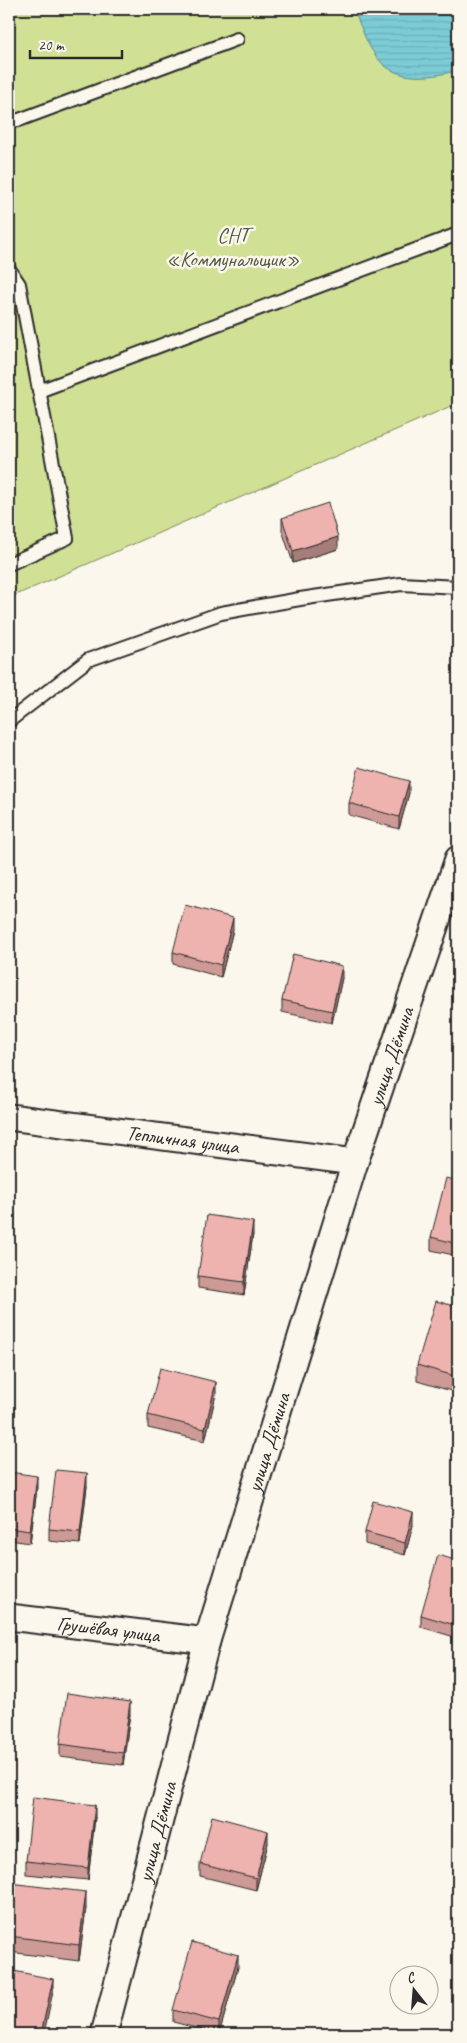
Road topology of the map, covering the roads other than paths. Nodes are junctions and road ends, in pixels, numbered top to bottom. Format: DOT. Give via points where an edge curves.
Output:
graph roads {
  1 [pos="237,39"];
  2 [pos="9,121"];
  3 [pos="458,234"];
  4 [pos="9,269"];
  5 [pos="39,391"];
  6 [pos="9,564"];
  7 [pos="458,587"];
  8 [pos="9,721"];
  9 [pos="458,859"];
  10 [pos="9,1117"];
  11 [pos="355,1162"];
  12 [pos="9,1617"];
  13 [pos="207,1641"];
  14 [pos="104,2034"];
  1 -- 2 [label="lane"];
  3 -- 5 [label="lane"];
  4 -- 5 [label="lane" via="19,284"];
  5 -- 6 [label="lane" via="67,538"];
  7 -- 8 [label="lane" via="401,584 221,613 88,660"];
  9 -- 11 [label="street, улица Дёмина"];
  10 -- 11 [label="street, Тепличная улица"];
  11 -- 13 [label="street, улица Дёмина"];
  12 -- 13 [label="street, Грушёвая улица"];
  13 -- 14 [label="street, улица Дёмина"];
}
